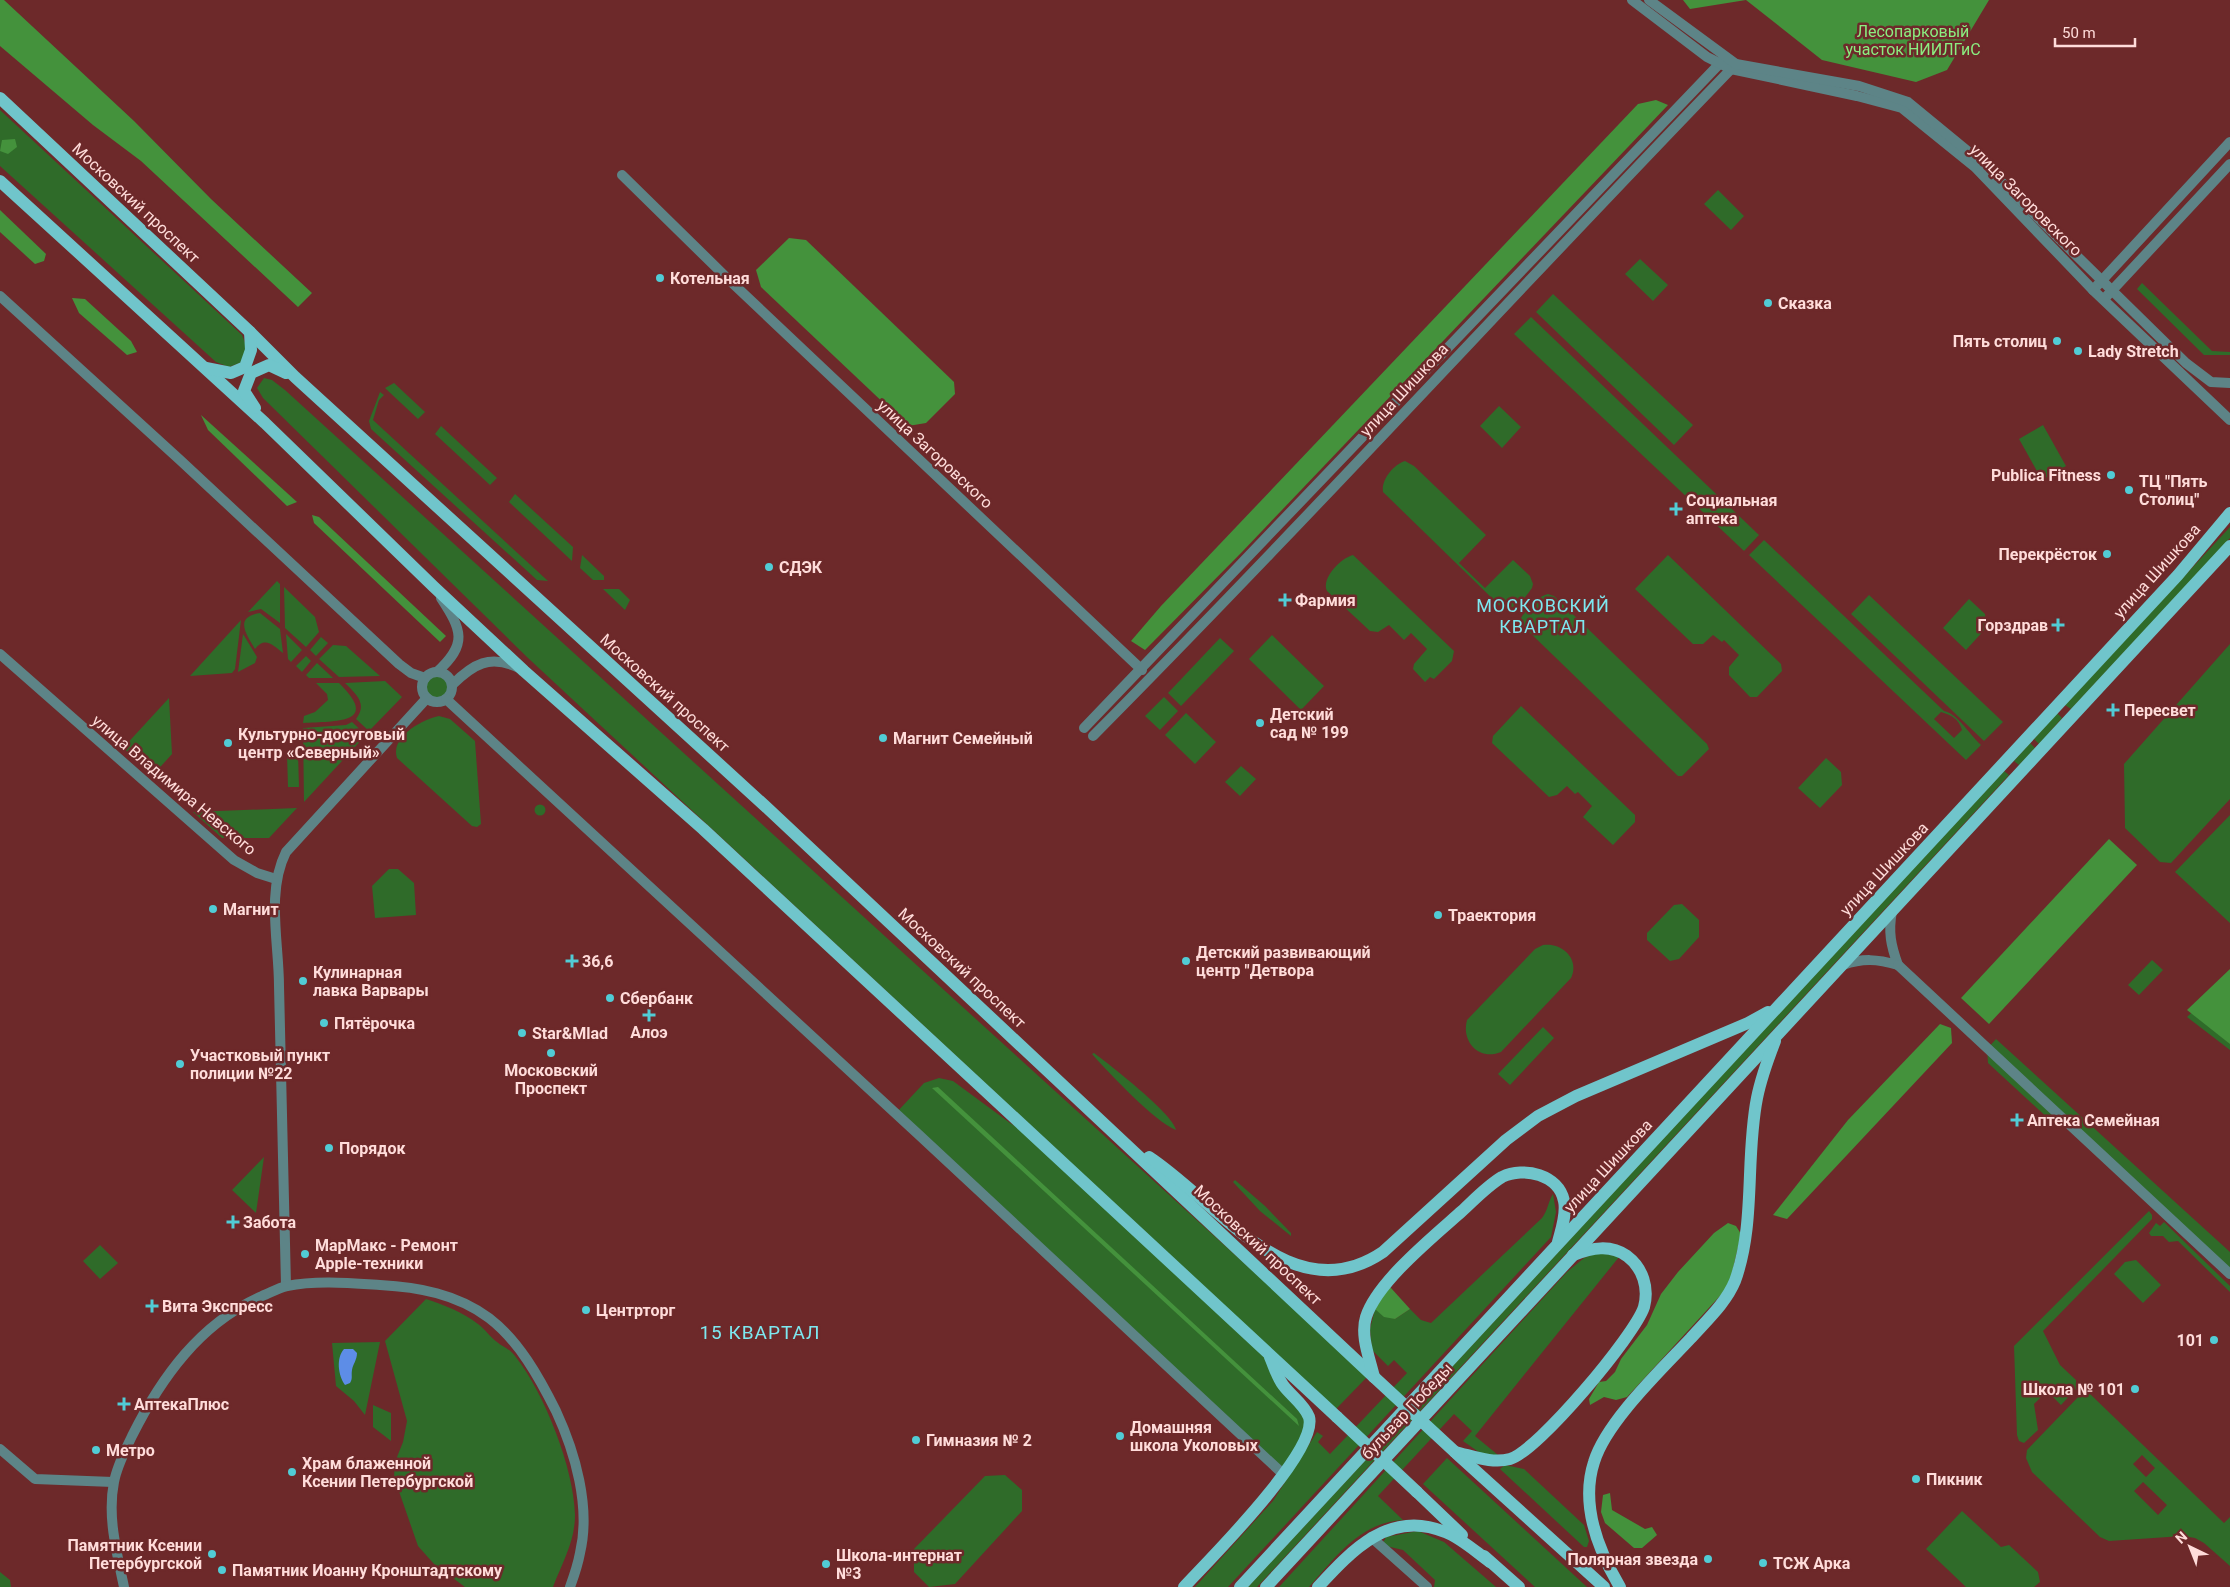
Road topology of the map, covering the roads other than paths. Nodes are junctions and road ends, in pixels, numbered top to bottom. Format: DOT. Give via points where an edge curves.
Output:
graph roads {
  1 [pos="1632,0"];
  2 [pos="1649,0"];
  3 [pos="1722,60"];
  4 [pos="1734,66"];
  5 [pos="0,98"];
  6 [pos="2230,142"];
  7 [pos="2230,164"];
  8 [pos="622,175"];
  9 [pos="0,180"];
  10 [pos="2101,281"];
  11 [pos="2093,290"];
  12 [pos="2111,291"];
  13 [pos="0,296"];
  14 [pos="2104,299"];
  15 [pos="250,332"];
  16 [pos="206,368"];
  17 [pos="295,378"];
  18 [pos="2230,383"];
  19 [pos="2230,419"];
  20 [pos="265,424"];
  21 [pos="2229,513"];
  22 [pos="2230,546"];
  23 [pos="434,587"];
  24 [pos="0,654"];
  25 [pos="1142,670"];
  26 [pos="524,671"];
  27 [pos="437,672"];
  28 [pos="425,678"];
  29 [pos="452,685"];
  30 [pos="426,698"];
  31 [pos="446,699"];
  32 [pos="2057,705"];
  33 [pos="2070,718"];
  34 [pos="1084,728"];
  35 [pos="1093,736"];
  36 [pos="2005,762"];
  37 [pos="2018,774"];
  38 [pos="276,879"];
  39 [pos="1892,910"];
  40 [pos="1898,966"];
  41 [pos="1839,967"];
  42 [pos="1780,1006"];
  43 [pos="1778,1033"];
  44 [pos="1120,1137"];
  45 [pos="1558,1243"];
  46 [pos="1571,1256"];
  47 [pos="2230,1274"];
  48 [pos="286,1286"];
  49 [pos="1267,1351"];
  50 [pos="1374,1377"];
  51 [pos="0,1449"];
  52 [pos="1455,1452"];
  53 [pos="1283,1474"];
  54 [pos="114,1482"];
  55 [pos="1371,1537"];
  56 [pos="1490,1562"];
  57 [pos="124,1587"];
  58 [pos="570,1587"];
  59 [pos="1184,1587"];
  60 [pos="1240,1587"];
  61 [pos="1266,1587"];
  62 [pos="1318,1587"];
  63 [pos="1427,1587"];
  64 [pos="1519,1587"];
  65 [pos="1604,1587"];
  66 [pos="1620,1587"];
  1 -- 3 [label="street, улица Загоровского"];
  2 -- 3 [label="street, улица Загоровского"];
  3 -- 4 [label="street, улица Загоровского"];
  3 -- 25 [label="street, улица Шишкова"];
  4 -- 10 [label="street, улица Загоровского" via="1860,86 1908,102 1981,162"];
  4 -- 11 [label="street, улица Загоровского" via="1902,108 1975,167"];
  4 -- 35 [label="street, улица Шишкова" via="1350,471"];
  5 -- 15 [label="main road, Московский проспект"];
  6 -- 10 [label="street"];
  7 -- 12 [label="street"];
  8 -- 25 [label="street, улица Загоровского"];
  9 -- 16 [label="main road, Московский проспект"];
  10 -- 11 [label="street"];
  10 -- 12 [label="street, улица Загоровского"];
  11 -- 14 [label="street, улица Загоровского"];
  12 -- 14 [label="street"];
  12 -- 18 [label="street, улица Загоровского" via="2204,378 2211,382"];
  13 -- 28 [label="street" via="399,664"];
  14 -- 19 [label="street, улица Загоровского"];
  15 -- 16 [label="main road" via="252,350 245,367 231,373"];
  15 -- 17 [label="main road, Московский проспект"];
  16 -- 20 [label="main road, Московский проспект"];
  17 -- 20 [label="main road, Московский проспект" via="269,365 251,373 244,391"];
  17 -- 44 [label="main road, Московский проспект" via="764,805"];
  20 -- 23 [label="main road, Московский проспект"];
  21 -- 32 [label="main road, улица Шишкова" via="2178,576"];
  22 -- 33 [label="main road, улица Шишкова"];
  23 -- 26 [label="main road, Московский проспект"];
  23 -- 27 [label="street" via="458,623 460,634 454,655"];
  24 -- 38 [label="street, улица Владимира Невского" via="234,860"];
  25 -- 34 [label="street, улица Шишкова"];
  26 -- 29 [label="street" via="501,661 485,662 467,671"];
  26 -- 49 [label="main road, Московский проспект" via="703,829"];
  27 -- 28 [label="street"];
  27 -- 29 [label="street" via="445,675"];
  28 -- 30 [label="street" via="422,687"];
  29 -- 31 [label="street"];
  30 -- 31 [label="street" via="438,702"];
  30 -- 38 [label="street" via="286,852"];
  31 -- 53 [label="street"];
  32 -- 33 [label="main road"];
  32 -- 36 [label="main road, улица Шишкова"];
  33 -- 37 [label="main road, улица Шишкова"];
  36 -- 37 [label="main road"];
  36 -- 42 [label="main road, улица Шишкова"];
  37 -- 39 [label="main road, улица Шишкова"];
  38 -- 48 [label="street"];
  39 -- 40 [label="street" via="1889,929"];
  39 -- 41 [label="main road, улица Шишкова"];
  40 -- 41 [label="street" via="1877,959 1859,960"];
  40 -- 47 [label="street"];
  41 -- 43 [label="main road, улица Шишкова"];
  42 -- 44 [label="main road" via="1538,1116 1506,1140 1383,1252 1370,1261 1339,1271 1304,1267 1262,1248 1244,1236 1173,1172"];
  42 -- 45 [label="main road, улица Шишкова"];
  43 -- 46 [label="main road, улица Шишкова"];
  43 -- 66 [label="main road" via="1756,1099 1746,1229 1734,1283 1720,1306 1624,1413 1594,1462 1590,1508 1596,1538"];
  44 -- 50 [label="main road, Московский проспект"];
  45 -- 50 [label="main road" via="1565,1202 1560,1190 1548,1179 1534,1173 1504,1176 1434,1236 1385,1285 1374,1301 1364,1330"];
  45 -- 60 [label="main road, бульвар Победы"];
  46 -- 52 [label="main road" via="1588,1250 1612,1249 1620,1251 1638,1268 1644,1278 1646,1293 1644,1307 1630,1332 1553,1425 1524,1453 1492,1461"];
  46 -- 61 [label="main road, бульвар Победы"];
  48 -- 54 [label="street" via="232,1311 210,1328 173,1367 147,1404"];
  48 -- 58 [label="street" via="355,1284 430,1290 463,1302 488,1316 515,1342 549,1396 565,1430 576,1469 583,1507 581,1551"];
  49 -- 53 [label="main road" via="1282,1384 1305,1409 1309,1419 1304,1441"];
  49 -- 56 [label="main road, Московский проспект, bridge"];
  50 -- 52 [label="main road, Московский проспект, bridge"];
  51 -- 54 [label="street" via="35,1480"];
  52 -- 65 [label="main road, Московский проспект"];
  53 -- 59 [label="main road" via="1269,1495"];
  54 -- 57 [label="street" via="111,1523"];
  55 -- 56 [label="main road" via="1397,1527 1421,1524 1447,1532"];
  55 -- 62 [label="main road" via="1350,1552"];
  55 -- 63 [label="street"];
  56 -- 64 [label="main road, Московский проспект"];
}
